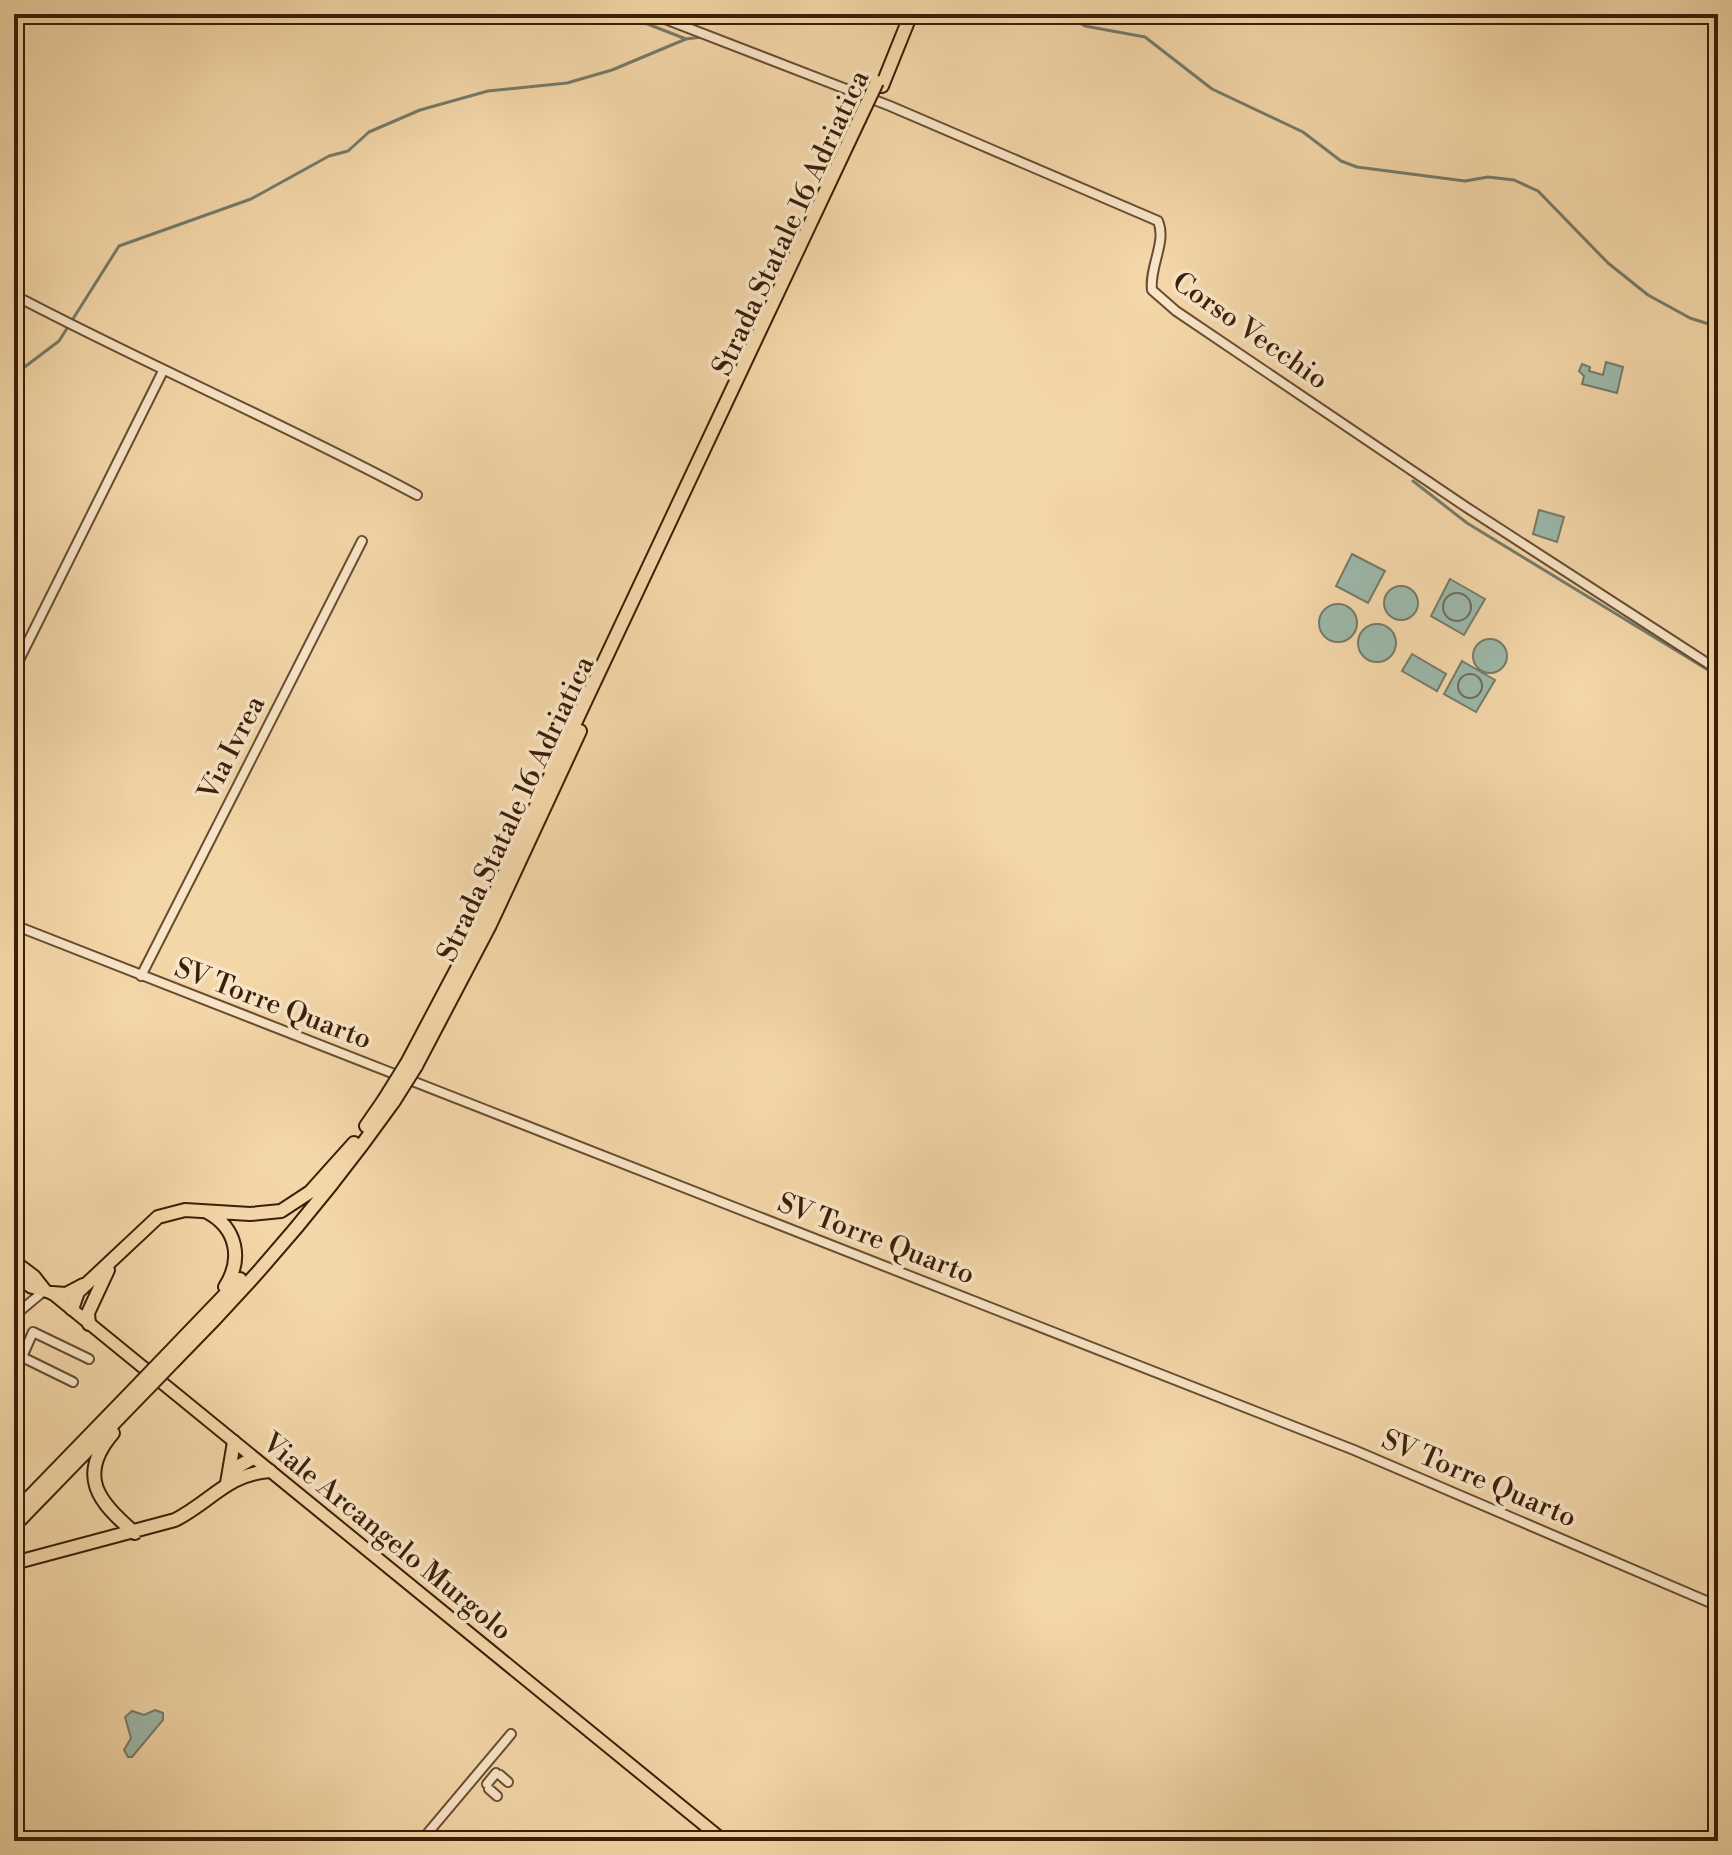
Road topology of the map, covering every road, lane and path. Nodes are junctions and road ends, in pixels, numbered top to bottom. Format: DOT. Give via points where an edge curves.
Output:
graph roads {
  1 [pos="652,14"];
  2 [pos="905,14"];
  3 [pos="911,14"];
  4 [pos="880,84"];
  5 [pos="14,295"];
  6 [pos="163,371"];
  7 [pos="417,495"];
  8 [pos="362,541"];
  9 [pos="14,670"];
  10 [pos="1718,670"];
  11 [pos="14,925"];
  12 [pos="141,976"];
  13 [pos="389,1100"];
  14 [pos="317,1194"];
  15 [pos="200,1210"];
  16 [pos="303,1210"];
  17 [pos="14,1261"];
  18 [pos="109,1267"];
  19 [pos="14,1275"];
  20 [pos="49,1292"];
  21 [pos="94,1301"];
  22 [pos="72,1309"];
  23 [pos="14,1316"];
  24 [pos="89,1324"];
  25 [pos="18,1355"];
  26 [pos="171,1357"];
  27 [pos="89,1359"];
  28 [pos="73,1382"];
  29 [pos="144,1388"];
  30 [pos="234,1442"];
  31 [pos="253,1458"];
  32 [pos="270,1471"];
  33 [pos="247,1473"];
  34 [pos="228,1477"];
  35 [pos="14,1513"];
  36 [pos="14,1526"];
  37 [pos="135,1533"];
  38 [pos="14,1563"];
  39 [pos="1718,1606"];
  40 [pos="511,1734"];
  41 [pos="486,1779"];
  42 [pos="508,1782"];
  43 [pos="497,1796"];
  44 [pos="421,1841"];
  45 [pos="724,1841"];
  1 -- 10 [label="street, Corso Vecchio" via="890,106 1158,221 1162,230 1150,274 1152,290 1176,311"];
  2 -- 4 [label="highway, Strada Statale 16 Adriatica"];
  3 -- 4 [label="highway, Strada Statale 16 Adriatica"];
  4 -- 13 [label="highway, Strada Statale 16 Adriatica, bridge" via="480,925"];
  5 -- 6 [label="street"];
  6 -- 7 [label="street" via="332,449"];
  6 -- 9 [label="street"];
  8 -- 12 [label="street, Via Ivrea"];
  11 -- 12 [label="street, SV Torre Quarto"];
  12 -- 39 [label="street, SV Torre Quarto" via="1456,1491"];
  13 -- 14 [label="highway, Strada Statale 16 Adriatica"];
  13 -- 14 [label="highway, Strada Statale 16 Adriatica"];
  14 -- 16 [label="highway, Strada Statale 16 Adriatica"];
  15 -- 16 [label="highway"];
  15 -- 18 [label="highway" via="158,1217"];
  15 -- 26 [label="highway" via="226,1227 235,1246 236,1267"];
  16 -- 26 [label="highway, Strada Statale 16 Adriatica"];
  17 -- 20 [label="main road, Viale Arcangelo Murgolo"];
  18 -- 20 [label="highway" via="74,1291"];
  18 -- 21 [label="highway"];
  18 -- 22 [label="highway" via="78,1292"];
  19 -- 20 [label="main road, Viale Arcangelo Murgolo"];
  20 -- 22 [label="main road, Viale Arcangelo Murgolo"];
  20 -- 23 [label="street"];
  21 -- 22 [label="highway"];
  21 -- 24 [label="highway"];
  22 -- 24 [label="main road, Viale Arcangelo Murgolo"];
  24 -- 30 [label="main road, Viale Arcangelo Murgolo"];
  25 -- 27 [label="street" via="33,1332"];
  25 -- 28 [label="street"];
  26 -- 29 [label="highway, Strada Statale 16 Adriatica, bridge"];
  29 -- 35 [label="highway, Strada Statale 16 Adriatica"];
  29 -- 36 [label="highway, Strada Statale 16 Adriatica"];
  29 -- 37 [label="highway" via="101,1449 94,1474 99,1498"];
  30 -- 31 [label="main road, Viale Arcangelo Murgolo"];
  30 -- 34 [label="highway"];
  31 -- 32 [label="main road, Viale Arcangelo Murgolo"];
  31 -- 33 [label="highway"];
  31 -- 34 [label="highway"];
  32 -- 33 [label="highway"];
  32 -- 45 [label="main road, Viale Arcangelo Murgolo"];
  33 -- 34 [label="highway"];
  34 -- 37 [label="highway" via="195,1510"];
  37 -- 38 [label="highway"];
  40 -- 41 [label="street"];
  41 -- 42 [label="street" via="498,1774"];
  41 -- 43 [label="street"];
  41 -- 44 [label="street"];
}
